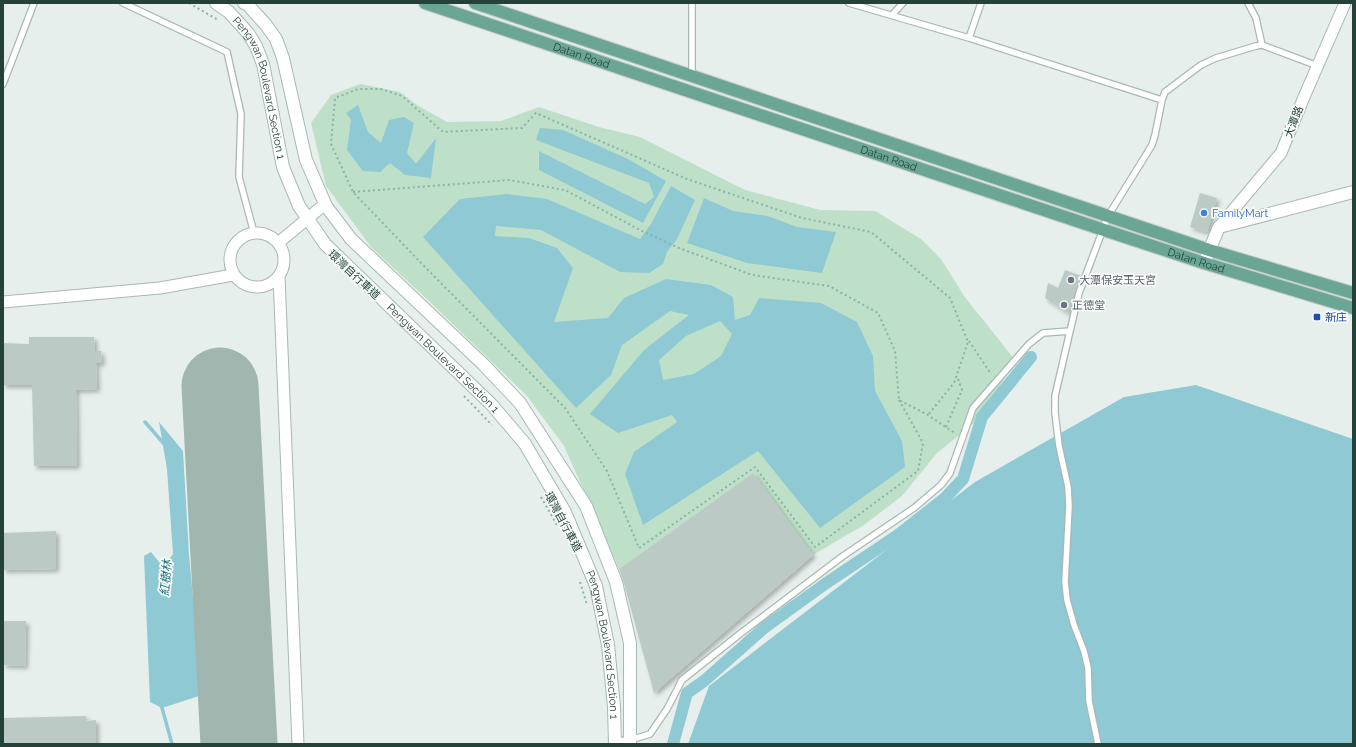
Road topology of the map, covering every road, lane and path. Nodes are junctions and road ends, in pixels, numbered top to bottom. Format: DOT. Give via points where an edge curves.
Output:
graph roads {
  1 [pos="34,3"];
  2 [pos="122,3"];
  3 [pos="189,3"];
  4 [pos="216,3"];
  5 [pos="244,3"];
  6 [pos="425,3"];
  7 [pos="475,3"];
  8 [pos="692,3"];
  9 [pos="849,3"];
  10 [pos="903,3"];
  11 [pos="981,3"];
  12 [pos="1248,3"];
  13 [pos="1345,3"];
  14 [pos="892,15"];
  15 [pos="224,23"];
  16 [pos="969,38"];
  17 [pos="1262,45"];
  18 [pos="1318,66"];
  19 [pos="692,76"];
  20 [pos="3,84"];
  21 [pos="1162,100"];
  22 [pos="353,192"];
  23 [pos="1353,192"];
  24 [pos="325,204"];
  25 [pos="1108,216"];
  26 [pos="307,218"];
  27 [pos="1219,227"];
  28 [pos="1104,230"];
  29 [pos="254,233"];
  30 [pos="278,243"];
  31 [pos="1209,250"];
  32 [pos="1204,263"];
  33 [pos="233,274"];
  34 [pos="279,276"];
  35 [pos="1353,293"];
  36 [pos="3,302"];
  37 [pos="1353,308"];
  38 [pos="1070,331"];
  39 [pos="968,340"];
  40 [pos="957,375"];
  41 [pos="996,381"];
  42 [pos="460,392"];
  43 [pos="899,400"];
  44 [pos="928,415"];
  45 [pos="493,426"];
  46 [pos="946,427"];
  47 [pos="962,438"];
  48 [pos="540,494"];
  49 [pos="558,527"];
  50 [pos="579,576"];
  51 [pos="587,607"];
  52 [pos="630,742"];
  53 [pos="615,743"];
  54 [pos="298,744"];
  55 [pos="1098,744"];
  1 -- 20 [label="lane"];
  2 -- 29 [label="lane" via="227,52 241,114 239,177"];
  3 -- 15 [label="path"];
  4 -- 26 [label="street, Pengwan Boulevard Section 1" via="229,12 256,46 263,64 283,167 299,206"];
  5 -- 24 [label="street, Pengwan Boulevard Section 1" via="276,39 283,58 306,160"];
  6 -- 28 [label="main road, Datan Road"];
  7 -- 19 [label="main road, Datan Road"];
  8 -- 19 [label="lane"];
  9 -- 14 [label="lane"];
  10 -- 14 [label="lane"];
  11 -- 16 [label="lane"];
  12 -- 17 [label="lane" via="1256,18"];
  13 -- 18 [label="street, 大潭路"];
  14 -- 16 [label="lane"];
  16 -- 21 [label="lane"];
  17 -- 18 [label="lane"];
  17 -- 21 [label="lane" via="1201,65 1165,92"];
  18 -- 27 [label="street, 大潭路" via="1281,154"];
  19 -- 25 [label="main road, Datan Road"];
  21 -- 25 [label="lane" via="1152,145"];
  22 -- 39 [label="path" via="331,144 335,98 358,89 381,90 402,96 443,132 522,128 536,112 687,179 802,218 871,232 950,298"];
  22 -- 43 [label="path" via="509,180 565,190 679,248 752,275 830,286 878,313 895,351"];
  22 -- 43 [label="path" via="565,408 607,471 639,548 755,467 815,547 918,471 923,443"];
  23 -- 27 [label="street"];
  24 -- 26 [label="street"];
  24 -- 52 [label="street, Pengwan Boulevard Section 1" via="351,240 484,365 520,403 586,506 616,582 630,643"];
  25 -- 28 [label="lane"];
  25 -- 31 [label="main road, Datan Road"];
  26 -- 30 [label="street"];
  26 -- 53 [label="street, Pengwan Boulevard Section 1" via="325,244 492,405 525,444 565,512 596,586 608,645"];
  27 -- 31 [label="street, 大潭路"];
  28 -- 32 [label="main road, Datan Road"];
  28 -- 38 [label="lane" via="1080,293"];
  29 -- 30 [label="street" via="271,237"];
  29 -- 33 [label="street" via="237,241 232,248 229,257"];
  30 -- 34 [label="street" via="284,260"];
  31 -- 32 [label="street, 大潭路"];
  31 -- 35 [label="main road, Datan Road"];
  32 -- 37 [label="main road, Datan Road"];
  33 -- 34 [label="street" via="247,286 256,288 272,282"];
  33 -- 36 [label="street" via="160,288"];
  34 -- 54 [label="street"];
  38 -- 41 [label="lane" via="1043,333 1029,344"];
  38 -- 55 [label="lane" via="1055,396 1059,446 1068,487 1067,600 1088,668 1089,701"];
  39 -- 40 [label="path"];
  39 -- 41 [label="path"];
  40 -- 44 [label="path" via="954,383"];
  40 -- 46 [label="path" via="962,390"];
  41 -- 47 [label="lane" via="973,408"];
  42 -- 45 [label="path"];
  43 -- 44 [label="path"];
  44 -- 46 [label="path"];
  46 -- 47 [label="path"];
  47 -- 52 [label="lane" via="950,473 941,485 914,508 843,556 740,633 682,680 650,734"];
  48 -- 49 [label="path, 環灣自行車道"];
  50 -- 51 [label="path"];
  52 -- 53 [label="lane"];
}
